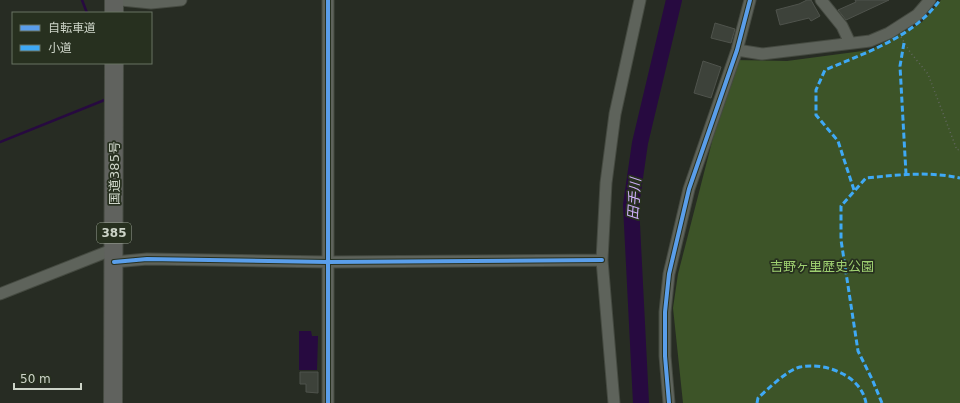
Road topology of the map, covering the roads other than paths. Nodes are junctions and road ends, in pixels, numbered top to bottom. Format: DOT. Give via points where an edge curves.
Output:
graph roads {
  1 [pos="180,0"];
  2 [pos="328,0"];
  3 [pos="640,0"];
  4 [pos="750,0"];
  5 [pos="821,0"];
  6 [pos="930,0"];
  7 [pos="114,6"];
  8 [pos="850,43"];
  9 [pos="737,50"];
  10 [pos="114,64"];
  11 [pos="114,256"];
  12 [pos="602,260"];
  13 [pos="328,262"];
  14 [pos="0,294"];
  15 [pos="113,403"];
  16 [pos="328,403"];
  17 [pos="614,403"];
  18 [pos="669,403"];
  1 -- 7 [label="street" via="152,3 121,0"];
  2 -- 13 [label="street"];
  3 -- 12 [label="street" via="615,114 606,183"];
  4 -- 9 [label="street"];
  5 -- 8 [label="street" via="842,26"];
  6 -- 8 [label="street" via="917,15 890,33 870,41"];
  8 -- 9 [label="street" via="762,54"];
  9 -- 18 [label="street" via="689,189 668,274 665,356"];
  10 -- 11 [label="highway, 国道385号 / 385"];
  11 -- 13 [label="street" via="147,259"];
  11 -- 14 [label="street"];
  11 -- 15 [label="highway, 国道385号 / 385"];
  12 -- 13 [label="street"];
  12 -- 17 [label="street"];
  13 -- 16 [label="street"];
}
